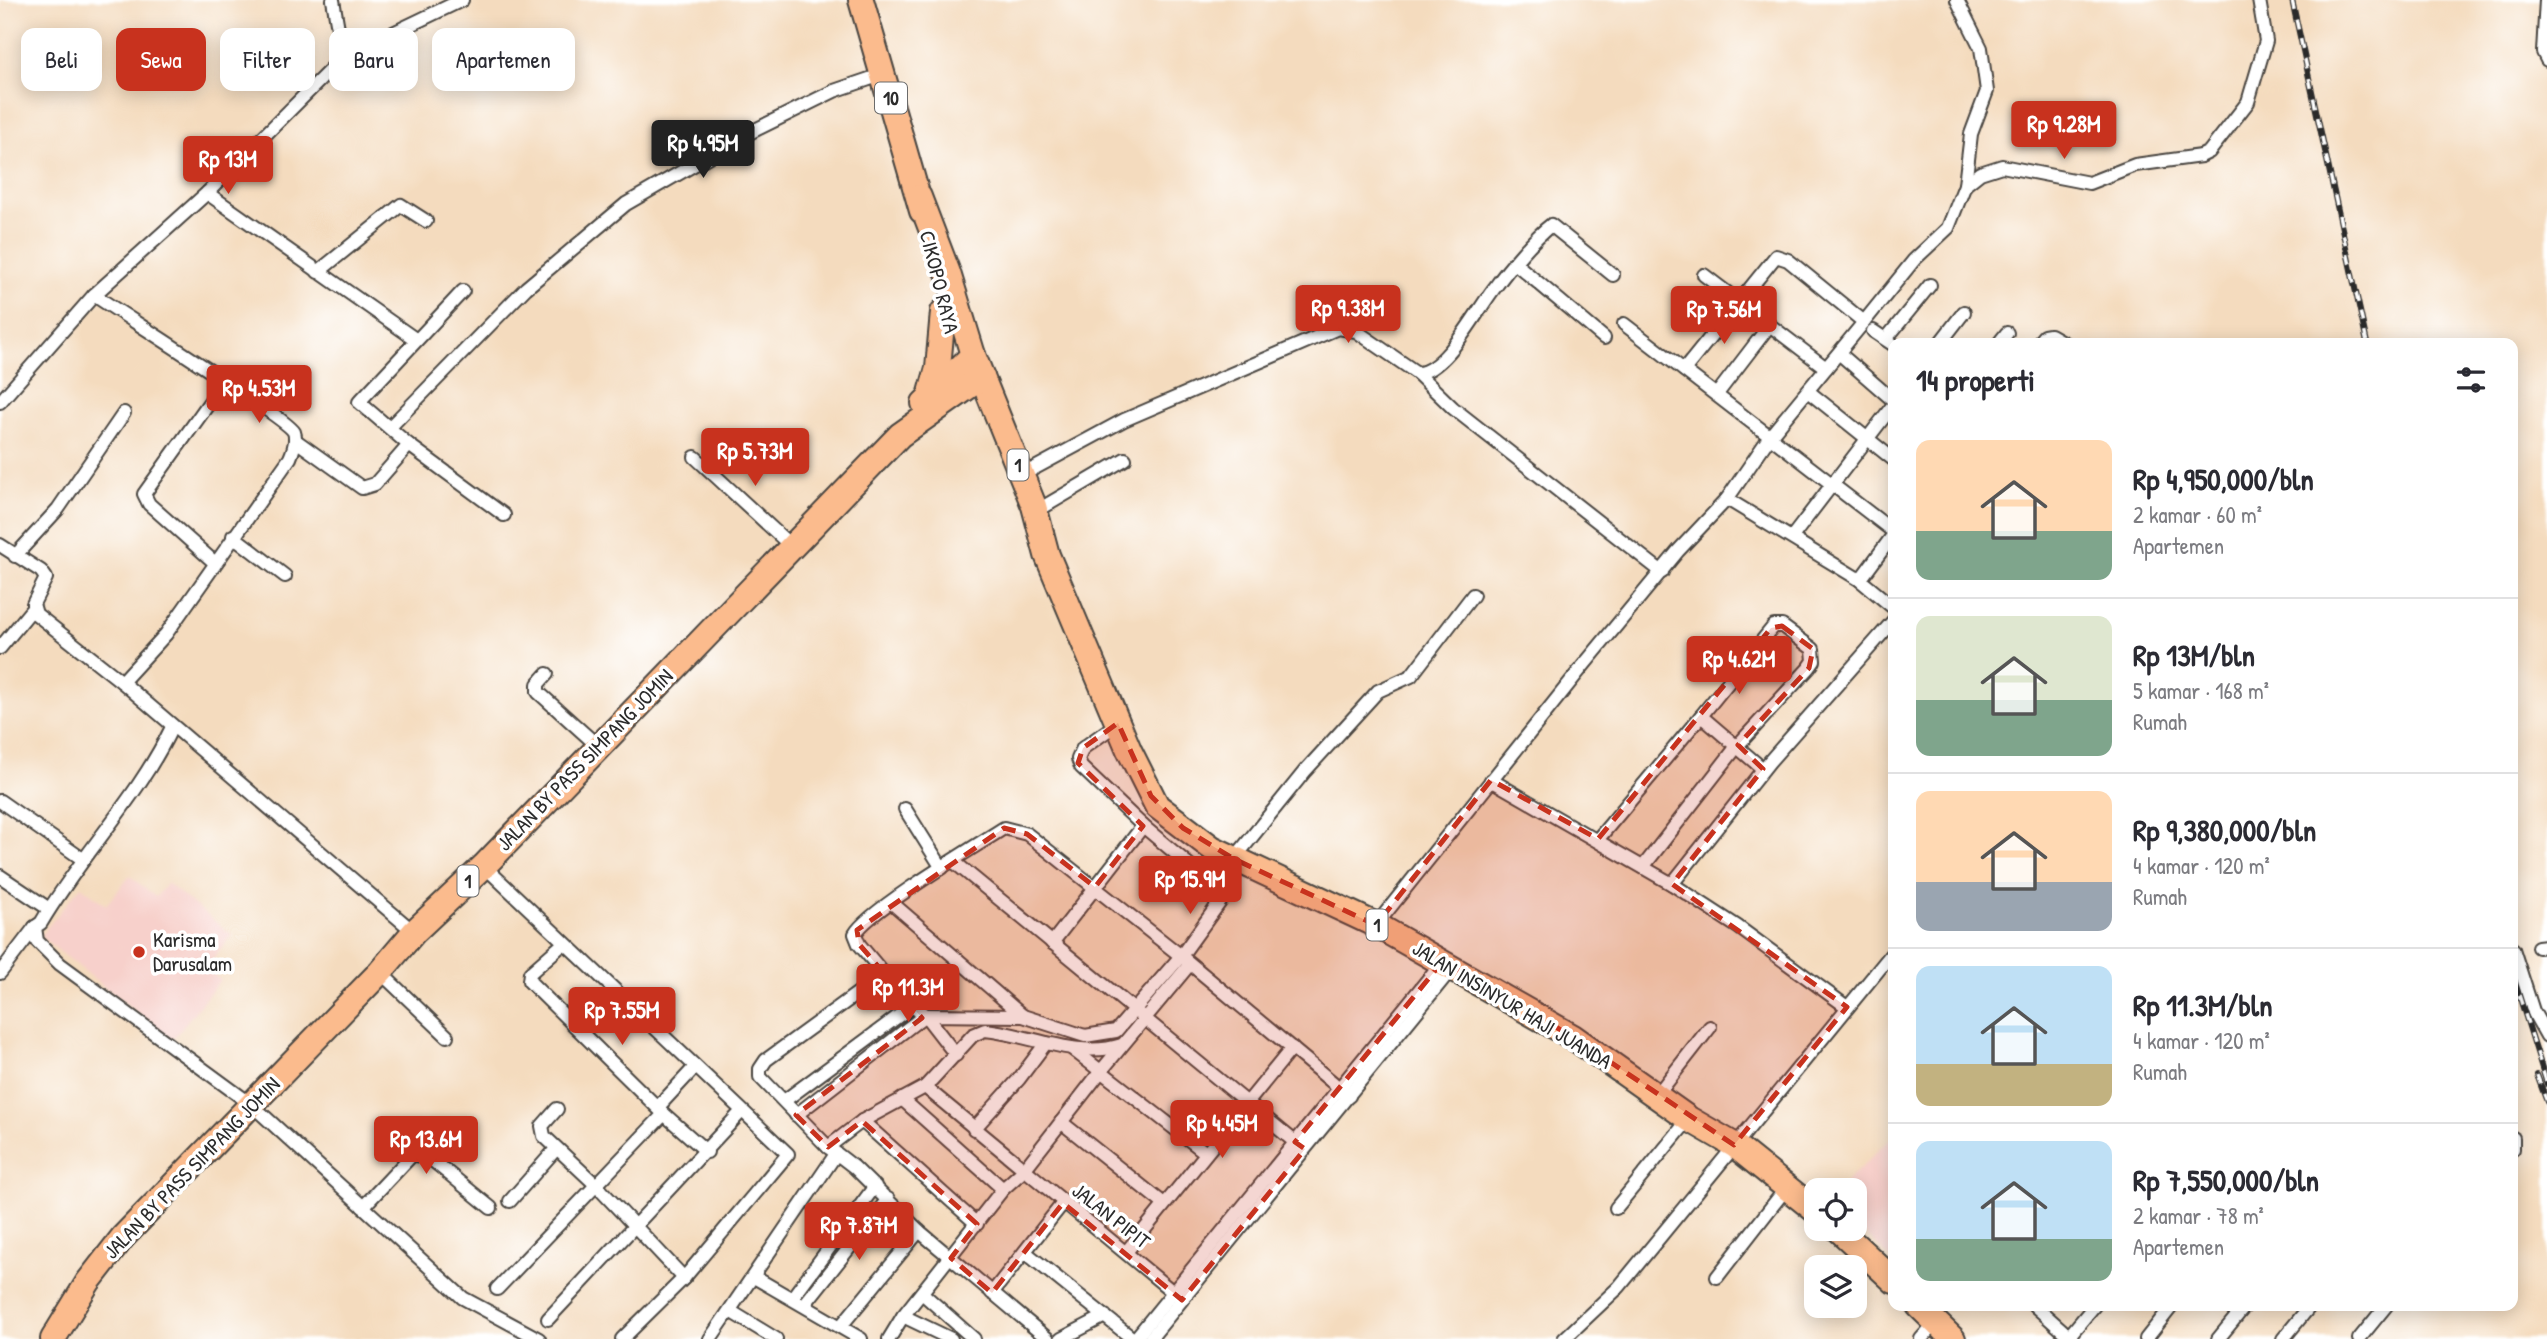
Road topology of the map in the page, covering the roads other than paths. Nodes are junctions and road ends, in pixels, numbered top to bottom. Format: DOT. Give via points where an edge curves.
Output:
graph roads {
  1 [pos="333,0"];
  2 [pos="462,0"];
  3 [pos="861,0"];
  4 [pos="1957,0"];
  5 [pos="2259,0"];
  6 [pos="2546,0"];
  7 [pos="338,28"];
  8 [pos="404,28"];
  9 [pos="2545,39"];
  10 [pos="2547,60"];
  11 [pos="329,71"];
  12 [pos="884,74"];
  13 [pos="1965,185"];
  14 [pos="207,193"];
  15 [pos="919,197"];
  16 [pos="426,221"];
  17 [pos="1516,264"];
  18 [pos="318,272"];
  19 [pos="1614,275"];
  20 [pos="1704,275"];
  21 [pos="1930,285"];
  22 [pos="463,290"];
  23 [pos="94,296"];
  24 [pos="1738,302"];
  25 [pos="943,312"];
  26 [pos="1964,312"];
  27 [pos="1624,324"];
  28 [pos="1769,326"];
  29 [pos="1869,326"];
  30 [pos="1604,338"];
  31 [pos="1893,338"];
  32 [pos="1944,338"];
  33 [pos="415,339"];
  34 [pos="1888,340"];
  35 [pos="1840,354"];
  36 [pos="1826,368"];
  37 [pos="1684,370"];
  38 [pos="971,371"];
  39 [pos="1417,373"];
  40 [pos="224,382"];
  41 [pos="1809,392"];
  42 [pos="1717,394"];
  43 [pos="1888,397"];
  44 [pos="934,401"];
  45 [pos="0,402"];
  46 [pos="978,410"];
  47 [pos="1888,410"];
  48 [pos="124,412"];
  49 [pos="390,427"];
  50 [pos="1771,435"];
  51 [pos="295,440"];
  52 [pos="1866,440"];
  53 [pos="409,445"];
  54 [pos="1888,456"];
  55 [pos="695,457"];
  56 [pos="1125,459"];
  57 [pos="1023,475"];
  58 [pos="1833,484"];
  59 [pos="1727,499"];
  60 [pos="1035,512"];
  61 [pos="504,515"];
  62 [pos="1888,528"];
  63 [pos="233,536"];
  64 [pos="1792,537"];
  65 [pos="1888,541"];
  66 [pos="0,545"];
  67 [pos="791,546"];
  68 [pos="1047,555"];
  69 [pos="15,556"];
  70 [pos="214,562"];
  71 [pos="1662,572"];
  72 [pos="285,576"];
  73 [pos="1860,580"];
  74 [pos="1472,595"];
  75 [pos="1888,603"];
  76 [pos="33,608"];
  77 [pos="1888,627"];
  78 [pos="0,648"];
  79 [pos="547,674"];
  80 [pos="122,682"];
  81 [pos="1701,716"];
  82 [pos="1118,723"];
  83 [pos="172,727"];
  84 [pos="1738,746"];
  85 [pos="599,747"];
  86 [pos="1763,769"];
  87 [pos="1491,780"];
  88 [pos="0,802"];
  89 [pos="905,809"];
  90 [pos="1143,826"];
  91 [pos="1598,839"];
  92 [pos="82,858"];
  93 [pos="1234,859"];
  94 [pos="947,864"];
  95 [pos="484,866"];
  96 [pos="1643,867"];
  97 [pos="0,876"];
  98 [pos="1672,884"];
  99 [pos="1094,887"];
  100 [pos="892,903"];
  101 [pos="50,909"];
  102 [pos="1376,925"];
  103 [pos="35,927"];
  104 [pos="414,932"];
  105 [pos="564,943"];
  106 [pos="1052,943"];
  107 [pos="1888,958"];
  108 [pos="1186,960"];
  109 [pos="1448,964"];
  110 [pos="2518,965"];
  111 [pos="380,972"];
  112 [pos="0,974"];
  113 [pos="884,974"];
  114 [pos="912,1006"];
  115 [pos="1847,1007"];
  116 [pos="925,1015"];
  117 [pos="1139,1015"];
  118 [pos="1023,1016"];
  119 [pos="1710,1027"];
  120 [pos="447,1036"];
  121 [pos="2547,1036"];
  122 [pos="1046,1043"];
  123 [pos="1122,1045"];
  124 [pos="1071,1048"];
  125 [pos="1292,1048"];
  126 [pos="956,1055"];
  127 [pos="695,1067"];
  128 [pos="1101,1071"];
  129 [pos="925,1087"];
  130 [pos="1344,1092"];
  131 [pos="1657,1094"];
  132 [pos="902,1099"];
  133 [pos="784,1101"];
  134 [pos="1248,1104"];
  135 [pos="251,1105"];
  136 [pos="557,1109"];
  137 [pos="661,1110"];
  138 [pos="741,1112"];
  139 [pos="796,1115"];
  140 [pos="1689,1119"];
  141 [pos="862,1121"];
  142 [pos="1061,1122"];
  143 [pos="974,1129"];
  144 [pos="1734,1145"];
  145 [pos="1300,1146"];
  146 [pos="556,1149"];
  147 [pos="832,1151"];
  148 [pos="707,1152"];
  149 [pos="1206,1153"];
  150 [pos="1023,1171"];
  151 [pos="595,1184"];
  152 [pos="875,1186"];
  153 [pos="1787,1187"];
  154 [pos="1003,1189"];
  155 [pos="888,1199"];
  156 [pos="510,1201"];
  157 [pos="1804,1201"];
  158 [pos="1063,1203"];
  159 [pos="1164,1204"];
  160 [pos="363,1207"];
  161 [pos="491,1208"];
  162 [pos="1616,1208"];
  163 [pos="977,1224"];
  164 [pos="635,1228"];
  165 [pos="919,1231"];
  166 [pos="1851,1241"];
  167 [pos="1127,1251"];
  168 [pos="1026,1252"];
  169 [pos="951,1258"];
  170 [pos="1888,1275"];
  171 [pos="754,1277"];
  172 [pos="1717,1277"];
  173 [pos="684,1278"];
  174 [pos="498,1289"];
  175 [pos="922,1293"];
  176 [pos="992,1293"];
  177 [pos="1178,1296"];
  178 [pos="792,1298"];
  179 [pos="804,1305"];
  180 [pos="730,1311"];
  181 [pos="2040,1311"];
  182 [pos="2047,1311"];
  183 [pos="2090,1311"];
  184 [pos="2168,1311"];
  185 [pos="2241,1311"];
  186 [pos="2306,1311"];
  187 [pos="2382,1311"];
  188 [pos="903,1316"];
  189 [pos="1105,1316"];
  190 [pos="548,1319"];
  191 [pos="2048,1320"];
  192 [pos="841,1326"];
  193 [pos="2071,1338"];
  194 [pos="53,1339"];
  195 [pos="539,1339"];
  196 [pos="622,1339"];
  197 [pos="710,1339"];
  198 [pos="776,1339"];
  199 [pos="861,1339"];
  200 [pos="889,1339"];
  201 [pos="951,1339"];
  202 [pos="974,1339"];
  203 [pos="1048,1339"];
  204 [pos="1061,1339"];
  205 [pos="1134,1339"];
  206 [pos="1150,1339"];
  207 [pos="1564,1339"];
  208 [pos="2146,1339"];
  209 [pos="2217,1339"];
  210 [pos="2283,1339"];
  211 [pos="2359,1339"];
  1 -- 7 [label="street"];
  2 -- 8 [label="street"];
  3 -- 12 [label="highway, CIKOPO RAYA / 10"];
  4 -- 13 [label="street" via="1981,48 1987,92 1971,134"];
  5 -- 13 [label="street" via="2266,41 2248,102 2209,152 2135,164 2089,183 2002,166 1980,173"];
  6 -- 9 [label="street"];
  9 -- 10 [label="street"];
  11 -- 14 [label="street"];
  12 -- 15 [label="highway, CIKOPO RAYA / 10"];
  12 -- 49 [label="street" via="834,92 747,134 626,204 526,288"];
  13 -- 29 [label="street" via="1948,228 1914,260"];
  14 -- 18 [label="street"];
  14 -- 23 [label="street"];
  15 -- 25 [label="highway, CIKOPO RAYA / 10"];
  15 -- 38 [label="highway, CIKOPO RAYA / 10" via="948,273"];
  16 -- 18 [label="street" via="401,205"];
  17 -- 19 [label="street" via="1551,225"];
  17 -- 30 [label="street"];
  17 -- 39 [label="street" via="1444,357 1425,373"];
  18 -- 33 [label="street"];
  20 -- 24 [label="street"];
  21 -- 31 [label="street"];
  22 -- 33 [label="street"];
  23 -- 40 [label="street"];
  23 -- 45 [label="street"];
  24 -- 28 [label="street"];
  24 -- 29 [label="street" via="1772,259 1781,256"];
  24 -- 37 [label="street"];
  25 -- 38 [label="highway, CIKOPO RAYA / 10"];
  25 -- 44 [label="highway"];
  26 -- 32 [label="street"];
  27 -- 37 [label="street"];
  28 -- 36 [label="street"];
  28 -- 42 [label="street"];
  29 -- 34 [label="street"];
  29 -- 35 [label="street"];
  33 -- 49 [label="street" via="359,399 360,405"];
  35 -- 36 [label="street"];
  35 -- 43 [label="street"];
  36 -- 41 [label="street"];
  37 -- 42 [label="street"];
  38 -- 44 [label="highway, JALAN BY PASS SIMPANG JOMIN / 1"];
  38 -- 46 [label="highway, JALAN INSINYUR HAJI JUANDA / 10"];
  38 -- 57 [label="highway, JALAN INSINYUR HAJI JUANDA / 1"];
  39 -- 57 [label="street" via="1356,331 1338,328 1124,420"];
  39 -- 71 [label="street" via="1453,408"];
  40 -- 51 [label="street" via="290,427"];
  40 -- 70 [label="street" via="144,494 149,504"];
  41 -- 50 [label="street"];
  41 -- 52 [label="street"];
  42 -- 50 [label="street"];
  44 -- 46 [label="highway" via="960,401"];
  44 -- 67 [label="highway, JALAN BY PASS SIMPANG JOMIN / 1"];
  46 -- 68 [label="highway, JALAN INSINYUR HAJI JUANDA / 1" via="1022,511"];
  47 -- 52 [label="street"];
  48 -- 69 [label="street" via="58,509"];
  49 -- 53 [label="street"];
  50 -- 58 [label="street"];
  50 -- 59 [label="street"];
  51 -- 53 [label="street" via="362,488 375,484"];
  51 -- 63 [label="street" via="290,458"];
  52 -- 54 [label="street"];
  52 -- 58 [label="street"];
  53 -- 61 [label="street"];
  55 -- 67 [label="street"];
  56 -- 60 [label="street"];
  57 -- 60 [label="highway, JALAN INSINYUR HAJI JUANDA / 1"];
  58 -- 62 [label="street"];
  58 -- 64 [label="street"];
  59 -- 64 [label="street"];
  59 -- 71 [label="street"];
  60 -- 68 [label="highway, JALAN INSINYUR HAJI JUANDA / 1"];
  63 -- 70 [label="street"];
  63 -- 72 [label="street"];
  64 -- 73 [label="street"];
  65 -- 73 [label="street"];
  66 -- 69 [label="street"];
  67 -- 85 [label="highway, JALAN BY PASS SIMPANG JOMIN / 1"];
  68 -- 82 [label="highway, JALAN INSINYUR HAJI JUANDA / 1"];
  69 -- 76 [label="street" via="41,570 46,578"];
  70 -- 80 [label="street" via="166,634"];
  71 -- 87 [label="street"];
  73 -- 75 [label="street"];
  74 -- 93 [label="street" via="1410,676 1378,691"];
  76 -- 78 [label="street"];
  76 -- 80 [label="street"];
  77 -- 86 [label="street"];
  79 -- 85 [label="street" via="538,684 538,692"];
  80 -- 83 [label="street"];
  81 -- 84 [label="street"];
  81 -- 84 [label="street" via="1774,626 1782,626 1813,649 1814,661"];
  81 -- 91 [label="street"];
  82 -- 90 [label="street" via="1083,748 1079,762"];
  82 -- 93 [label="highway, JALAN INSINYUR HAJI JUANDA / 1" via="1157,806"];
  83 -- 92 [label="street" via="156,760"];
  83 -- 104 [label="street"];
  84 -- 86 [label="street"];
  84 -- 96 [label="street"];
  85 -- 95 [label="highway, JALAN BY PASS SIMPANG JOMIN / 1"];
  86 -- 98 [label="street"];
  87 -- 91 [label="street"];
  87 -- 102 [label="street"];
  88 -- 92 [label="street"];
  89 -- 94 [label="street"];
  90 -- 99 [label="street"];
  90 -- 108 [label="street" via="1225,895"];
  91 -- 96 [label="street"];
  92 -- 101 [label="street"];
  93 -- 102 [label="highway, JALAN INSINYUR HAJI JUANDA / 1"];
  94 -- 99 [label="street" via="1004,828 1014,828"];
  94 -- 100 [label="street"];
  94 -- 106 [label="street"];
  95 -- 104 [label="highway, JALAN BY PASS SIMPANG JOMIN / 1"];
  95 -- 105 [label="street"];
  96 -- 98 [label="street"];
  97 -- 101 [label="street"];
  98 -- 115 [label="street"];
  99 -- 106 [label="street"];
  99 -- 108 [label="street"];
  100 -- 113 [label="street" via="855,934"];
  100 -- 118 [label="street"];
  101 -- 103 [label="street"];
  102 -- 109 [label="highway, JALAN INSINYUR HAJI JUANDA / 1"];
  103 -- 112 [label="street"];
  103 -- 135 [label="street" via="43,950"];
  104 -- 111 [label="highway, JALAN BY PASS SIMPANG JOMIN / 1"];
  105 -- 127 [label="street"];
  105 -- 137 [label="street" via="530,973 529,981"];
  106 -- 117 [label="street"];
  107 -- 115 [label="street"];
  108 -- 117 [label="street"];
  108 -- 125 [label="street"];
  109 -- 130 [label="street"];
  109 -- 131 [label="highway, JALAN INSINYUR HAJI JUANDA / 1" via="1573,1037"];
  110 -- 121 [label="street"];
  111 -- 120 [label="street"];
  111 -- 135 [label="highway, JALAN BY PASS SIMPANG JOMIN / 1"];
  113 -- 114 [label="street"];
  113 -- 133 [label="street" via="766,1060 760,1077"];
  114 -- 116 [label="street"];
  114 -- 133 [label="street"];
  115 -- 144 [label="street"];
  116 -- 118 [label="street"];
  116 -- 126 [label="street"];
  116 -- 139 [label="street"];
  117 -- 118 [label="street" via="1116,1031 1097,1036"];
  117 -- 123 [label="street"];
  117 -- 134 [label="street"];
  119 -- 131 [label="street"];
  122 -- 124 [label="street"];
  122 -- 126 [label="street" via="985,1030"];
  122 -- 143 [label="street"];
  123 -- 124 [label="street"];
  123 -- 128 [label="street"];
  124 -- 128 [label="street"];
  125 -- 130 [label="street"];
  125 -- 134 [label="street"];
  126 -- 129 [label="street"];
  127 -- 137 [label="street"];
  127 -- 138 [label="street"];
  128 -- 142 [label="street"];
  128 -- 149 [label="street"];
  129 -- 132 [label="street"];
  129 -- 143 [label="street, JALAN PIPIT"];
  130 -- 145 [label="street"];
  131 -- 140 [label="highway, JALAN INSINYUR HAJI JUANDA / 1"];
  132 -- 141 [label="street"];
  132 -- 154 [label="street"];
  133 -- 139 [label="street"];
  134 -- 145 [label="street"];
  134 -- 149 [label="street"];
  135 -- 160 [label="street"];
  135 -- 194 [label="highway, JALAN BY PASS SIMPANG JOMIN / 1" via="108,1253"];
  136 -- 146 [label="street" via="542,1126"];
  137 -- 148 [label="street"];
  137 -- 151 [label="street"];
  138 -- 148 [label="street"];
  138 -- 173 [label="street" via="788,1154"];
  139 -- 147 [label="street"];
  140 -- 144 [label="highway, JALAN INSINYUR HAJI JUANDA / 1"];
  140 -- 162 [label="street"];
  141 -- 147 [label="street"];
  141 -- 163 [label="street"];
  142 -- 150 [label="street"];
  142 -- 159 [label="street"];
  143 -- 150 [label="street, JALAN PIPIT"];
  144 -- 153 [label="highway, JALAN INSINYUR HAJI JUANDA / 1"];
  144 -- 207 [label="street" via="1619,1287"];
  145 -- 177 [label="street"];
  146 -- 151 [label="street"];
  146 -- 156 [label="street"];
  147 -- 152 [label="street"];
  147 -- 171 [label="street"];
  148 -- 164 [label="street"];
  149 -- 159 [label="street"];
  150 -- 154 [label="street"];
  150 -- 158 [label="street, JALAN PIPIT"];
  151 -- 164 [label="street"];
  151 -- 174 [label="street"];
  152 -- 155 [label="street"];
  152 -- 178 [label="street"];
  153 -- 157 [label="highway, JALAN INSINYUR HAJI JUANDA / 1"];
  153 -- 172 [label="street"];
  154 -- 163 [label="street"];
  155 -- 165 [label="street"];
  155 -- 179 [label="street"];
  158 -- 167 [label="street, JALAN PIPIT"];
  158 -- 168 [label="street"];
  159 -- 167 [label="street"];
  160 -- 161 [label="street" via="414,1154 420,1154"];
  160 -- 195 [label="street" via="463,1298"];
  163 -- 169 [label="street"];
  164 -- 173 [label="street"];
  164 -- 190 [label="street"];
  165 -- 169 [label="street"];
  165 -- 192 [label="street"];
  166 -- 170 [label="highway"];
  167 -- 177 [label="street, JALAN PIPIT"];
  168 -- 176 [label="street"];
  168 -- 189 [label="street"];
  169 -- 175 [label="street"];
  169 -- 176 [label="street"];
  171 -- 178 [label="street"];
  171 -- 180 [label="street"];
  173 -- 196 [label="street"];
  175 -- 188 [label="street"];
  175 -- 202 [label="street"];
  176 -- 203 [label="street"];
  177 -- 205 [label="street"];
  177 -- 206 [label="street"];
  178 -- 179 [label="street"];
  179 -- 192 [label="street"];
  180 -- 197 [label="street"];
  180 -- 198 [label="street"];
  181 -- 191 [label="street"];
  182 -- 191 [label="street"];
  183 -- 193 [label="street"];
  184 -- 208 [label="street"];
  185 -- 209 [label="street"];
  186 -- 210 [label="street"];
  187 -- 211 [label="street"];
  188 -- 200 [label="street"];
  188 -- 201 [label="street"];
  189 -- 204 [label="street"];
  189 -- 205 [label="street"];
  191 -- 193 [label="street"];
  192 -- 199 [label="street"];
}
